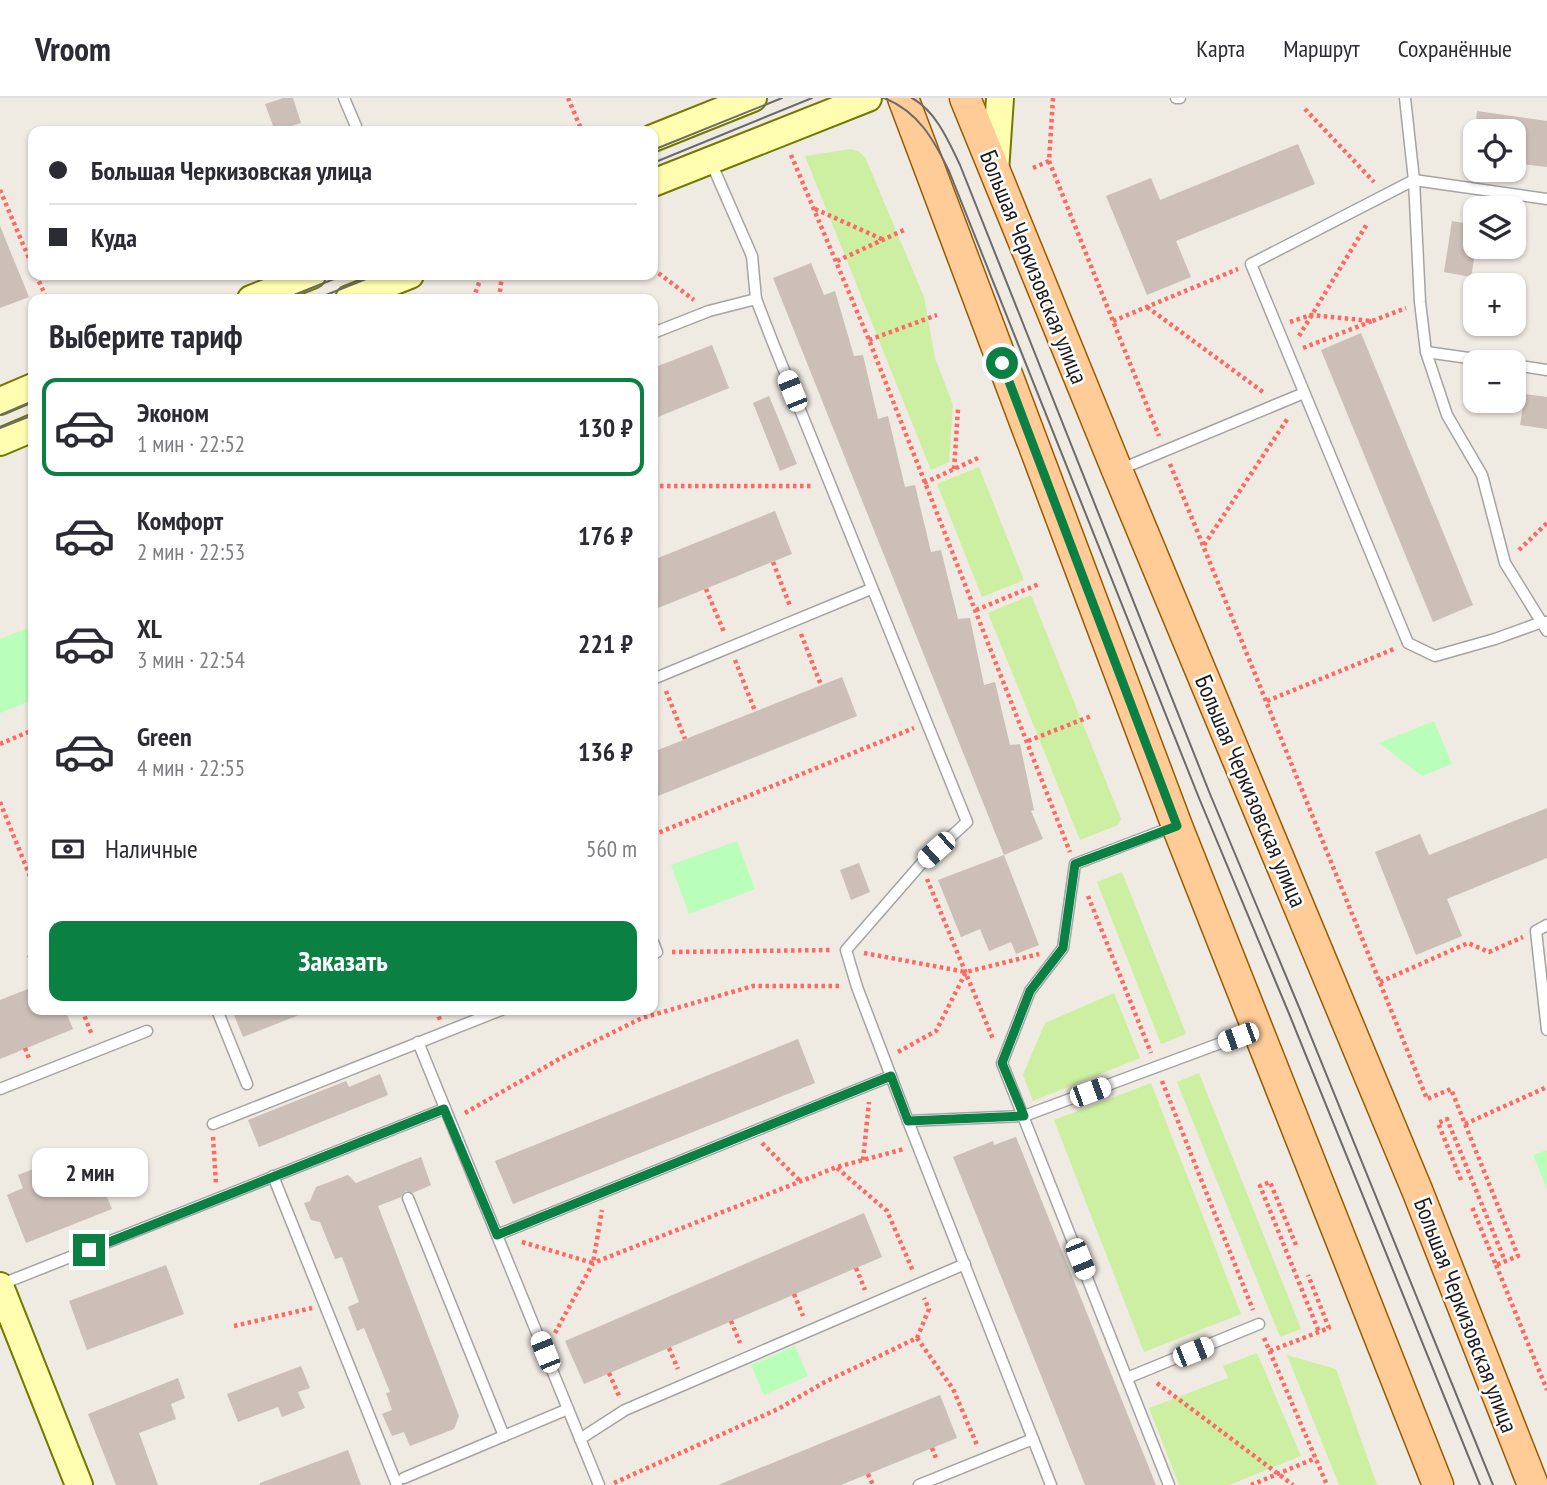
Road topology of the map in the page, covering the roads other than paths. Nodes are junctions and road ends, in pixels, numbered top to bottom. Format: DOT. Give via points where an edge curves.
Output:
graph roads {
  1 [pos="344,98"];
  2 [pos="753,98"];
  3 [pos="867,98"];
  4 [pos="903,98"];
  5 [pos="965,98"];
  6 [pos="1000,98"];
  7 [pos="1405,98"];
  8 [pos="356,126"];
  9 [pos="658,136"];
  10 [pos="710,160"];
  11 [pos="995,172"];
  12 [pos="1414,180"];
  13 [pos="658,181"];
  14 [pos="1547,199"];
  15 [pos="299,280"];
  16 [pos="394,281"];
  17 [pos="264,294"];
  18 [pos="362,294"];
  19 [pos="756,299"];
  20 [pos="658,331"];
  21 [pos="1426,352"];
  22 [pos="1463,357"];
  23 [pos="1526,367"];
  24 [pos="1547,370"];
  25 [pos="28,389"];
  26 [pos="1304,393"];
  27 [pos="0,401"];
  28 [pos="28,430"];
  29 [pos="0,442"];
  30 [pos="1117,470"];
  31 [pos="872,589"];
  32 [pos="1545,625"];
  33 [pos="658,677"];
  34 [pos="1177,826"];
  35 [pos="1547,925"];
  36 [pos="219,1015"];
  37 [pos="488,1015"];
  38 [pos="1257,1030"];
  39 [pos="1547,1030"];
  40 [pos="147,1031"];
  41 [pos="418,1042"];
  42 [pos="891,1076"];
  43 [pos="247,1084"];
  44 [pos="0,1089"];
  45 [pos="444,1109"];
  46 [pos="1024,1116"];
  47 [pos="908,1121"];
  48 [pos="213,1124"];
  49 [pos="274,1176"];
  50 [pos="408,1198"];
  51 [pos="497,1235"];
  52 [pos="965,1264"];
  53 [pos="0,1285"];
  54 [pos="1259,1324"];
  55 [pos="1127,1378"];
  56 [pos="568,1409"];
  57 [pos="504,1436"];
  58 [pos="580,1439"];
  59 [pos="1033,1439"];
  60 [pos="400,1481"];
  61 [pos="79,1485"];
  62 [pos="599,1485"];
  63 [pos="919,1485"];
  64 [pos="1051,1485"];
  65 [pos="1169,1485"];
  66 [pos="1438,1485"];
  67 [pos="1533,1485"];
  1 -- 8 [label="lane"];
  2 -- 9 [label="street"];
  3 -- 10 [label="street"];
  4 -- 34 [label="main road"];
  5 -- 11 [label="main road, Большая Черкизовская улица"];
  6 -- 11 [label="street"];
  7 -- 12 [label="lane"];
  10 -- 13 [label="street"];
  10 -- 19 [label="lane" via="752,256"];
  11 -- 30 [label="main road, Большая Черкизовская улица"];
  12 -- 14 [label="lane"];
  12 -- 21 [label="lane"];
  12 -- 26 [label="lane" via="1251,264"];
  15 -- 17 [label="street"];
  16 -- 18 [label="street"];
  19 -- 20 [label="lane"];
  19 -- 31 [label="lane"];
  21 -- 22 [label="lane"];
  21 -- 32 [label="lane" via="1447,415 1482,475 1505,562"];
  23 -- 24 [label="lane"];
  25 -- 27 [label="street"];
  26 -- 30 [label="lane"];
  26 -- 32 [label="lane" via="1408,643 1435,656"];
  28 -- 29 [label="street"];
  30 -- 67 [label="main road, Большая Черкизовская улица" via="1418,1190"];
  31 -- 33 [label="lane"];
  31 -- 42 [label="lane" via="967,822 921,864 846,950"];
  34 -- 38 [label="main road"];
  34 -- 46 [label="lane" via="1075,864 1063,948 1030,991 1002,1063"];
  35 -- 39 [label="lane" via="1536,931"];
  36 -- 43 [label="lane"];
  37 -- 41 [label="lane"];
  38 -- 46 [label="lane"];
  38 -- 66 [label="main road"];
  40 -- 44 [label="lane"];
  41 -- 45 [label="lane"];
  41 -- 48 [label="lane"];
  42 -- 47 [label="lane"];
  42 -- 51 [label="lane"];
  45 -- 49 [label="lane"];
  45 -- 51 [label="lane"];
  46 -- 47 [label="lane"];
  46 -- 55 [label="lane"];
  47 -- 52 [label="lane"];
  49 -- 53 [label="lane"];
  49 -- 60 [label="lane"];
  50 -- 57 [label="lane"];
  51 -- 56 [label="lane"];
  52 -- 58 [label="lane" via="625,1410"];
  52 -- 59 [label="lane"];
  53 -- 61 [label="street"];
  54 -- 55 [label="lane"];
  55 -- 65 [label="lane"];
  56 -- 57 [label="lane"];
  56 -- 58 [label="lane"];
  57 -- 60 [label="lane"];
  58 -- 62 [label="lane"];
  59 -- 63 [label="lane"];
  59 -- 64 [label="lane"];
}
